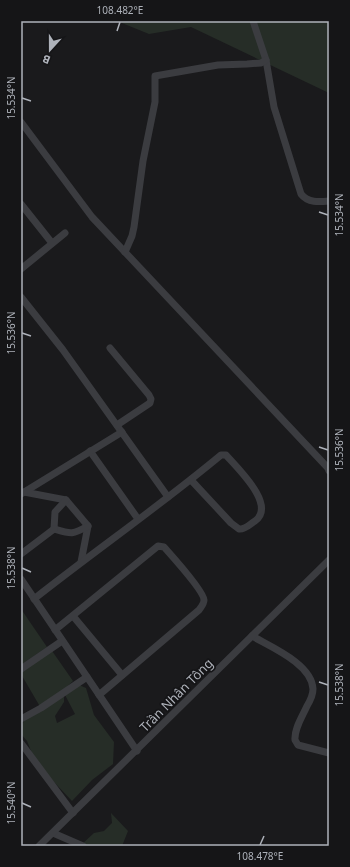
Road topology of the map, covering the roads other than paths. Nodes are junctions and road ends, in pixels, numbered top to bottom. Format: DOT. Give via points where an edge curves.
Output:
graph roads {
  1 [pos="253,21"];
  2 [pos="266,60"];
  3 [pos="21,122"];
  4 [pos="329,201"];
  5 [pos="21,204"];
  6 [pos="65,233"];
  7 [pos="52,244"];
  8 [pos="125,252"];
  9 [pos="21,268"];
  10 [pos="21,297"];
  11 [pos="110,348"];
  12 [pos="117,425"];
  13 [pos="122,432"];
  14 [pos="90,451"];
  15 [pos="329,471"];
  16 [pos="191,480"];
  17 [pos="23,493"];
  18 [pos="168,497"];
  19 [pos="66,500"];
  20 [pos="138,519"];
  21 [pos="88,526"];
  22 [pos="54,529"];
  23 [pos="21,554"];
  24 [pos="329,560"];
  25 [pos="82,562"];
  26 [pos="21,579"];
  27 [pos="34,599"];
  28 [pos="73,616"];
  29 [pos="55,630"];
  30 [pos="252,636"];
  31 [pos="62,641"];
  32 [pos="21,669"];
  33 [pos="122,675"];
  34 [pos="87,677"];
  35 [pos="99,695"];
  36 [pos="21,719"];
  37 [pos="21,743"];
  38 [pos="137,751"];
  39 [pos="329,753"];
  40 [pos="73,813"];
  41 [pos="53,833"];
  42 [pos="39,846"];
  43 [pos="83,846"];
  1 -- 2 [label="street"];
  2 -- 4 [label="street" via="274,108 301,194 310,201"];
  2 -- 8 [label="street" via="260,63 218,65 155,76 155,102 134,226"];
  3 -- 8 [label="street" via="92,217"];
  5 -- 7 [label="street"];
  6 -- 7 [label="street"];
  7 -- 9 [label="street"];
  8 -- 15 [label="street"];
  10 -- 12 [label="street"];
  11 -- 12 [label="street" via="151,399 144,408"];
  12 -- 13 [label="street"];
  13 -- 14 [label="street"];
  13 -- 18 [label="street"];
  14 -- 17 [label="street"];
  14 -- 20 [label="street"];
  16 -- 16 [label="street" via="221,455 226,455 257,492 262,509 260,518 239,529"];
  16 -- 18 [label="street"];
  17 -- 19 [label="street"];
  18 -- 20 [label="street"];
  19 -- 21 [label="street"];
  19 -- 22 [label="street" via="55,512"];
  20 -- 25 [label="street"];
  21 -- 22 [label="street" via="70,534"];
  21 -- 25 [label="street"];
  22 -- 23 [label="street"];
  24 -- 30 [label="street, Trần Nhân Tông"];
  25 -- 27 [label="street"];
  26 -- 27 [label="street"];
  27 -- 29 [label="street"];
  28 -- 29 [label="street"];
  28 -- 33 [label="street"];
  28 -- 33 [label="street" via="158,546 164,547 189,576 204,597 203,604"];
  29 -- 31 [label="street"];
  30 -- 38 [label="street, Trần Nhân Tông"];
  30 -- 39 [label="street" via="298,664 308,674 313,687 312,695 296,730 295,740 298,745"];
  31 -- 32 [label="street"];
  31 -- 34 [label="street"];
  33 -- 35 [label="street"];
  34 -- 35 [label="street"];
  34 -- 36 [label="street"];
  35 -- 38 [label="street"];
  37 -- 40 [label="street"];
  38 -- 40 [label="street, Trần Nhân Tông"];
  40 -- 41 [label="street, Trần Nhân Tông"];
  41 -- 42 [label="street, Trần Nhân Tông"];
  41 -- 43 [label="street"];
}
